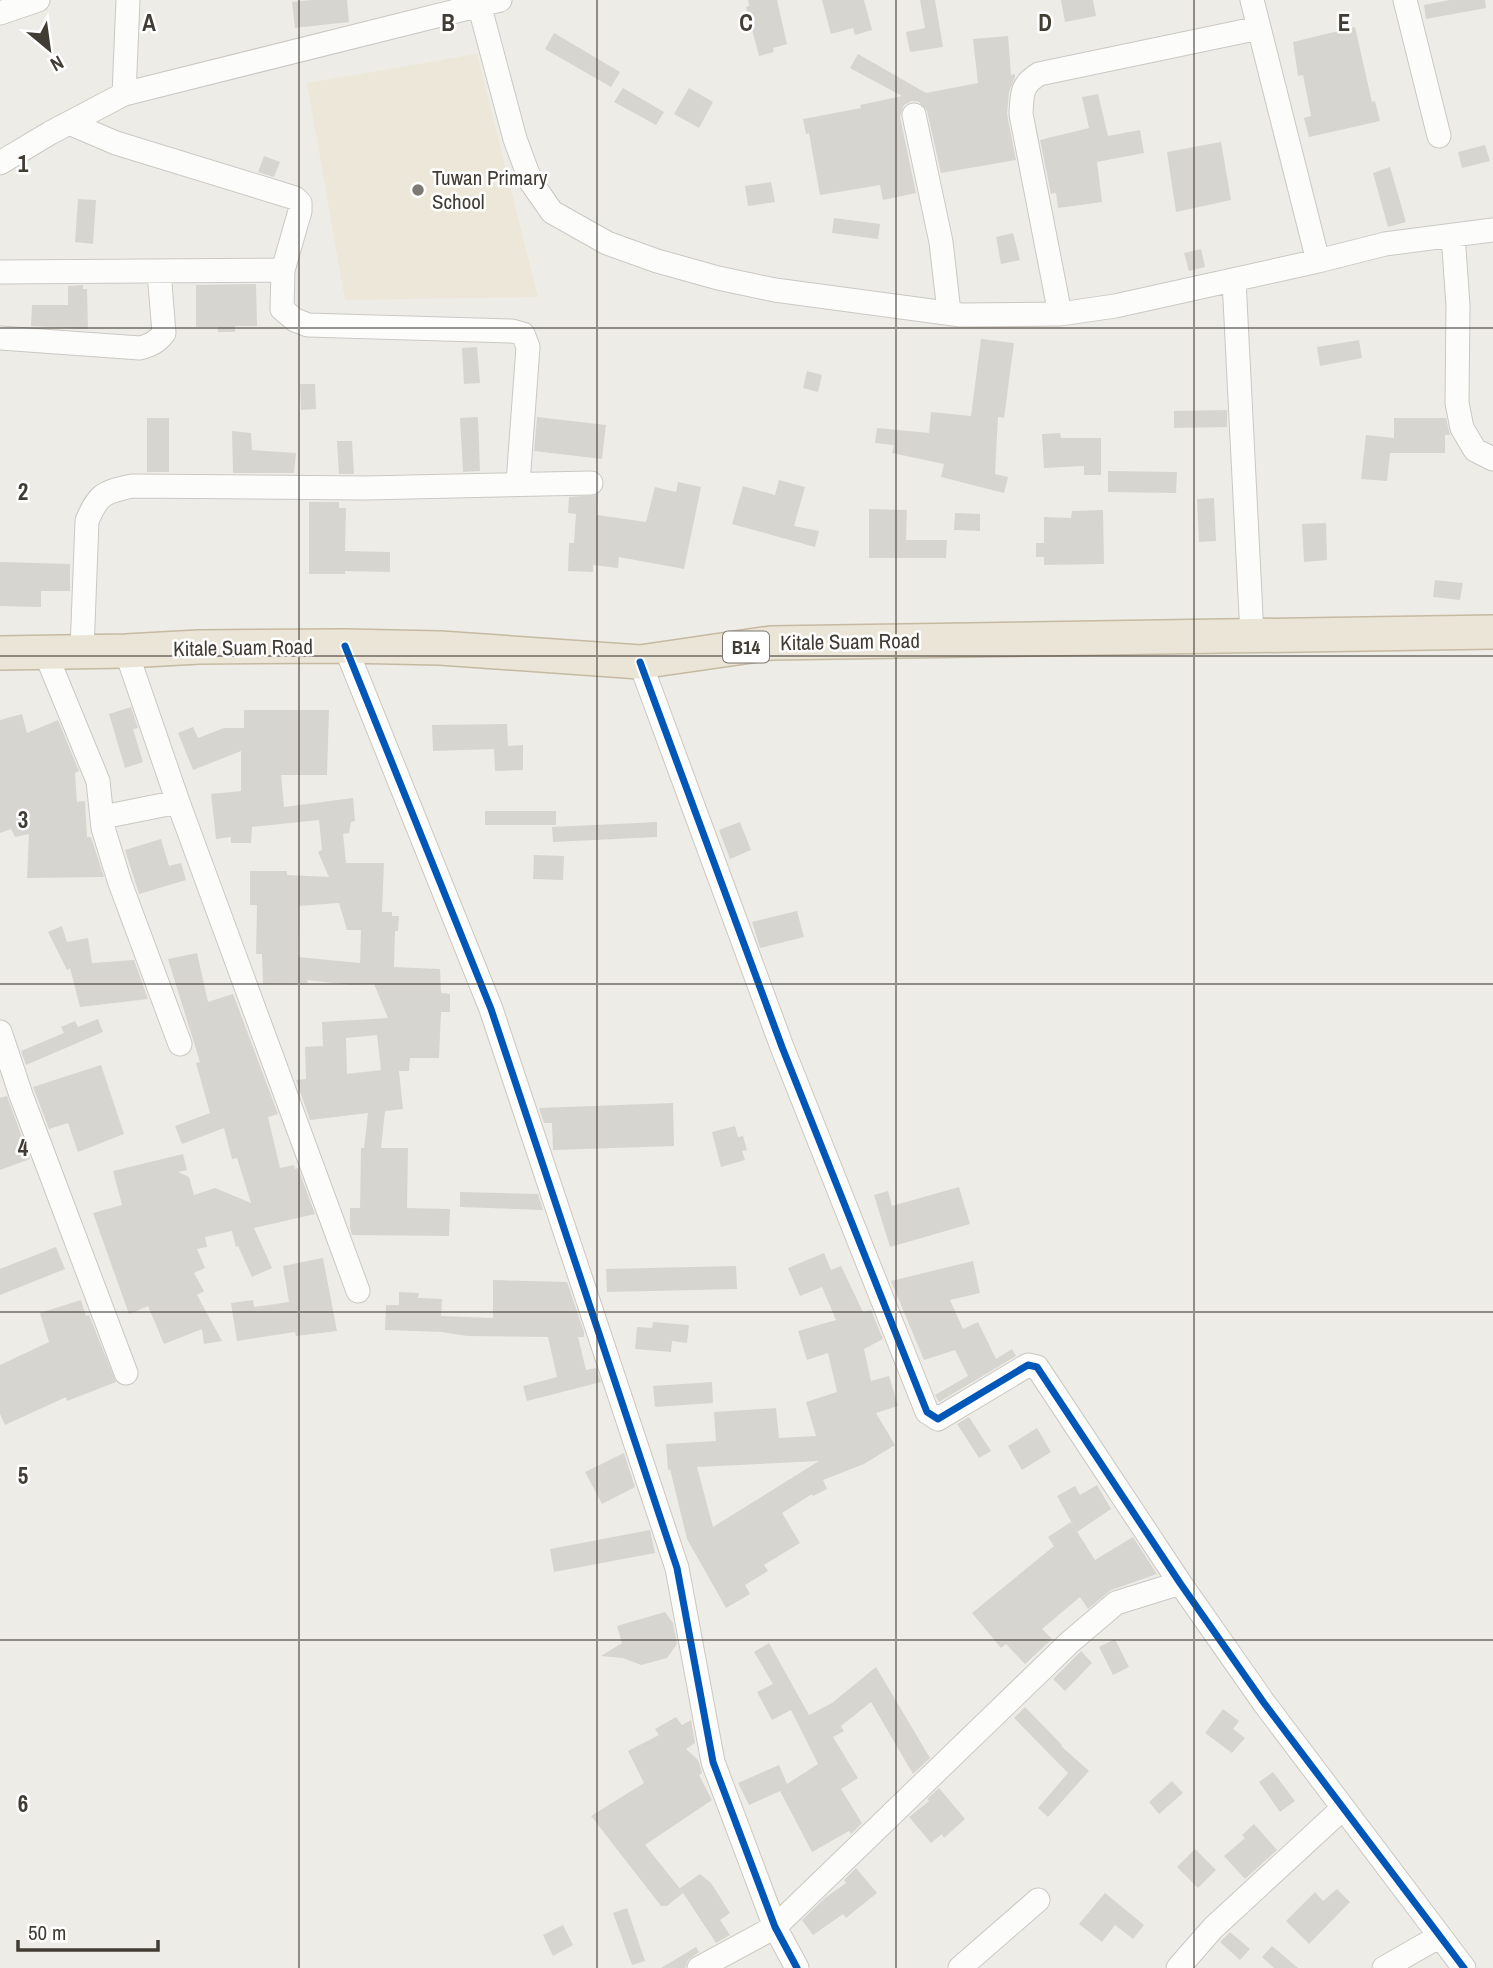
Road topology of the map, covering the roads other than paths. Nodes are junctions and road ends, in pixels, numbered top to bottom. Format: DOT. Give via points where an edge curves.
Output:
graph roads {
  1 [pos="38,0"];
  2 [pos="128,0"];
  3 [pos="1252,0"];
  4 [pos="1405,0"];
  5 [pos="490,2"];
  6 [pos="0,13"];
  7 [pos="1259,28"];
  8 [pos="124,94"];
  9 [pos="914,115"];
  10 [pos="69,123"];
  11 [pos="1440,136"];
  12 [pos="0,163"];
  13 [pos="1493,230"];
  14 [pos="1453,234"];
  15 [pos="1318,261"];
  16 [pos="283,270"];
  17 [pos="0,272"];
  18 [pos="159,272"];
  19 [pos="1234,280"];
  20 [pos="949,312"];
  21 [pos="1060,314"];
  22 [pos="0,338"];
  23 [pos="1493,459"];
  24 [pos="518,483"];
  25 [pos="590,483"];
  26 [pos="1493,632"];
  27 [pos="1252,635"];
  28 [pos="345,646"];
  29 [pos="82,650"];
  30 [pos="45,652"];
  31 [pos="126,652"];
  32 [pos="0,653"];
  33 [pos="640,663"];
  34 [pos="178,802"];
  35 [pos="103,817"];
  36 [pos="0,1032"];
  37 [pos="180,1044"];
  38 [pos="358,1291"];
  39 [pos="126,1373"];
  40 [pos="1180,1583"];
  41 [pos="1342,1809"];
  42 [pos="1038,1900"];
  43 [pos="775,1927"];
  44 [pos="1440,1936"];
  45 [pos="699,1968"];
  46 [pos="797,1968"];
  47 [pos="960,1968"];
  48 [pos="1178,1968"];
  49 [pos="1384,1968"];
  50 [pos="1464,1968"];
  1 -- 6 [label="street"];
  2 -- 8 [label="street"];
  3 -- 7 [label="street"];
  4 -- 11 [label="street"];
  5 -- 8 [label="street"];
  5 -- 20 [label="street" via="515,139 531,182 552,212 607,243 718,278 775,290"];
  7 -- 15 [label="street"];
  7 -- 21 [label="street" via="1038,74 1028,80 1021,114"];
  8 -- 10 [label="street"];
  9 -- 20 [label="street" via="941,242"];
  10 -- 12 [label="street"];
  10 -- 16 [label="street" via="116,143 295,198 300,211"];
  13 -- 14 [label="street"];
  14 -- 15 [label="street" via="1385,244"];
  14 -- 23 [label="street" via="1457,403 1462,428 1475,450"];
  15 -- 19 [label="street"];
  16 -- 18 [label="street"];
  16 -- 24 [label="street" via="282,309 308,325 523,334 528,347"];
  17 -- 18 [label="street"];
  18 -- 22 [label="street" via="164,333 149,345"];
  19 -- 21 [label="street"];
  19 -- 27 [label="street"];
  20 -- 21 [label="street"];
  24 -- 25 [label="street"];
  24 -- 29 [label="street" via="366,488 132,486 108,491 94,502 87,521"];
  26 -- 27 [label="highway, Kitale Suam Road / B14"];
  27 -- 33 [label="highway, Kitale Suam Road / B14" via="771,643"];
  28 -- 31 [label="highway, Kitale Suam Road / B14"];
  28 -- 33 [label="highway, Kitale Suam Road / B14"];
  28 -- 43 [label="street" via="500,1034 677,1568 713,1762"];
  29 -- 30 [label="highway, Kitale Suam Road / B14"];
  29 -- 31 [label="highway, Kitale Suam Road / B14"];
  30 -- 32 [label="highway, Kitale Suam Road / B14"];
  30 -- 35 [label="street" via="98,781"];
  31 -- 34 [label="street"];
  33 -- 40 [label="street" via="782,1047 927,1412 938,1419 1028,1365 1037,1367"];
  34 -- 35 [label="street"];
  34 -- 38 [label="street"];
  35 -- 37 [label="street" via="120,883"];
  36 -- 39 [label="street"];
  40 -- 41 [label="street"];
  40 -- 43 [label="street" via="1116,1603 1070,1642"];
  41 -- 44 [label="street"];
  41 -- 48 [label="street" via="1213,1928"];
  42 -- 47 [label="street"];
  43 -- 45 [label="street"];
  43 -- 46 [label="street"];
  44 -- 49 [label="street"];
  44 -- 50 [label="street"];
}
